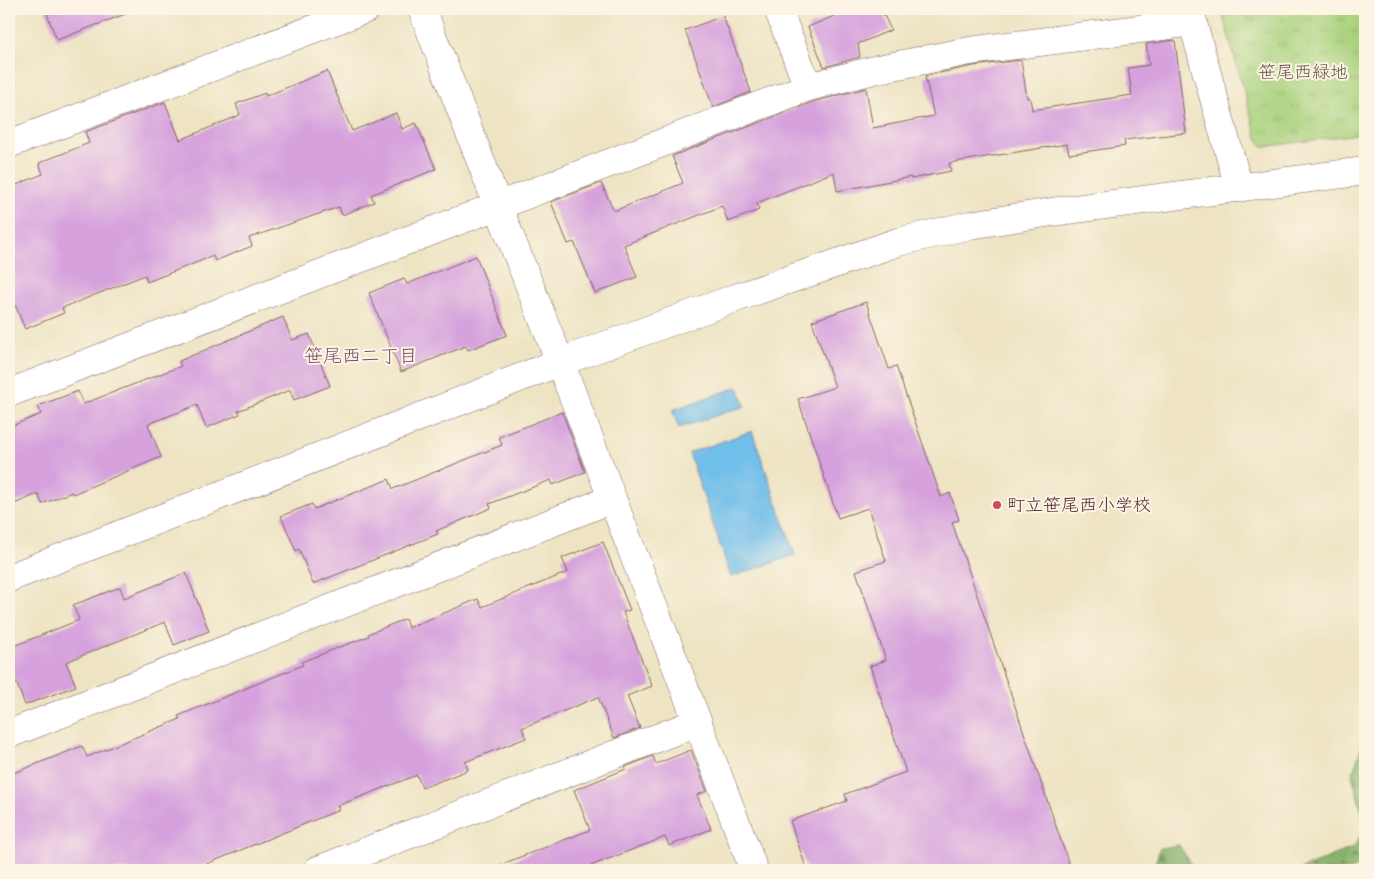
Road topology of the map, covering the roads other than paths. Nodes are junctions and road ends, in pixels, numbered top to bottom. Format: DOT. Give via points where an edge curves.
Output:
graph roads {
  1 [pos="366,9"];
  2 [pos="422,9"];
  3 [pos="778,9"];
  4 [pos="1191,15"];
  5 [pos="808,87"];
  6 [pos="9,144"];
  7 [pos="1365,171"];
  8 [pos="1239,188"];
  9 [pos="498,206"];
  10 [pos="560,362"];
  11 [pos="9,392"];
  12 [pos="612,499"];
  13 [pos="9,578"];
  14 [pos="698,722"];
  15 [pos="9,734"];
  16 [pos="318,870"];
  17 [pos="754,870"];
  1 -- 6 [label="street"];
  2 -- 9 [label="street"];
  3 -- 5 [label="street"];
  4 -- 5 [label="street" via="970,51"];
  4 -- 8 [label="street"];
  5 -- 9 [label="street"];
  7 -- 8 [label="street"];
  8 -- 10 [label="street" via="1052,212 970,225 898,242"];
  9 -- 10 [label="street"];
  9 -- 11 [label="street"];
  10 -- 12 [label="street"];
  10 -- 13 [label="street"];
  12 -- 14 [label="street"];
  12 -- 15 [label="street"];
  14 -- 16 [label="street"];
  14 -- 17 [label="street"];
}
